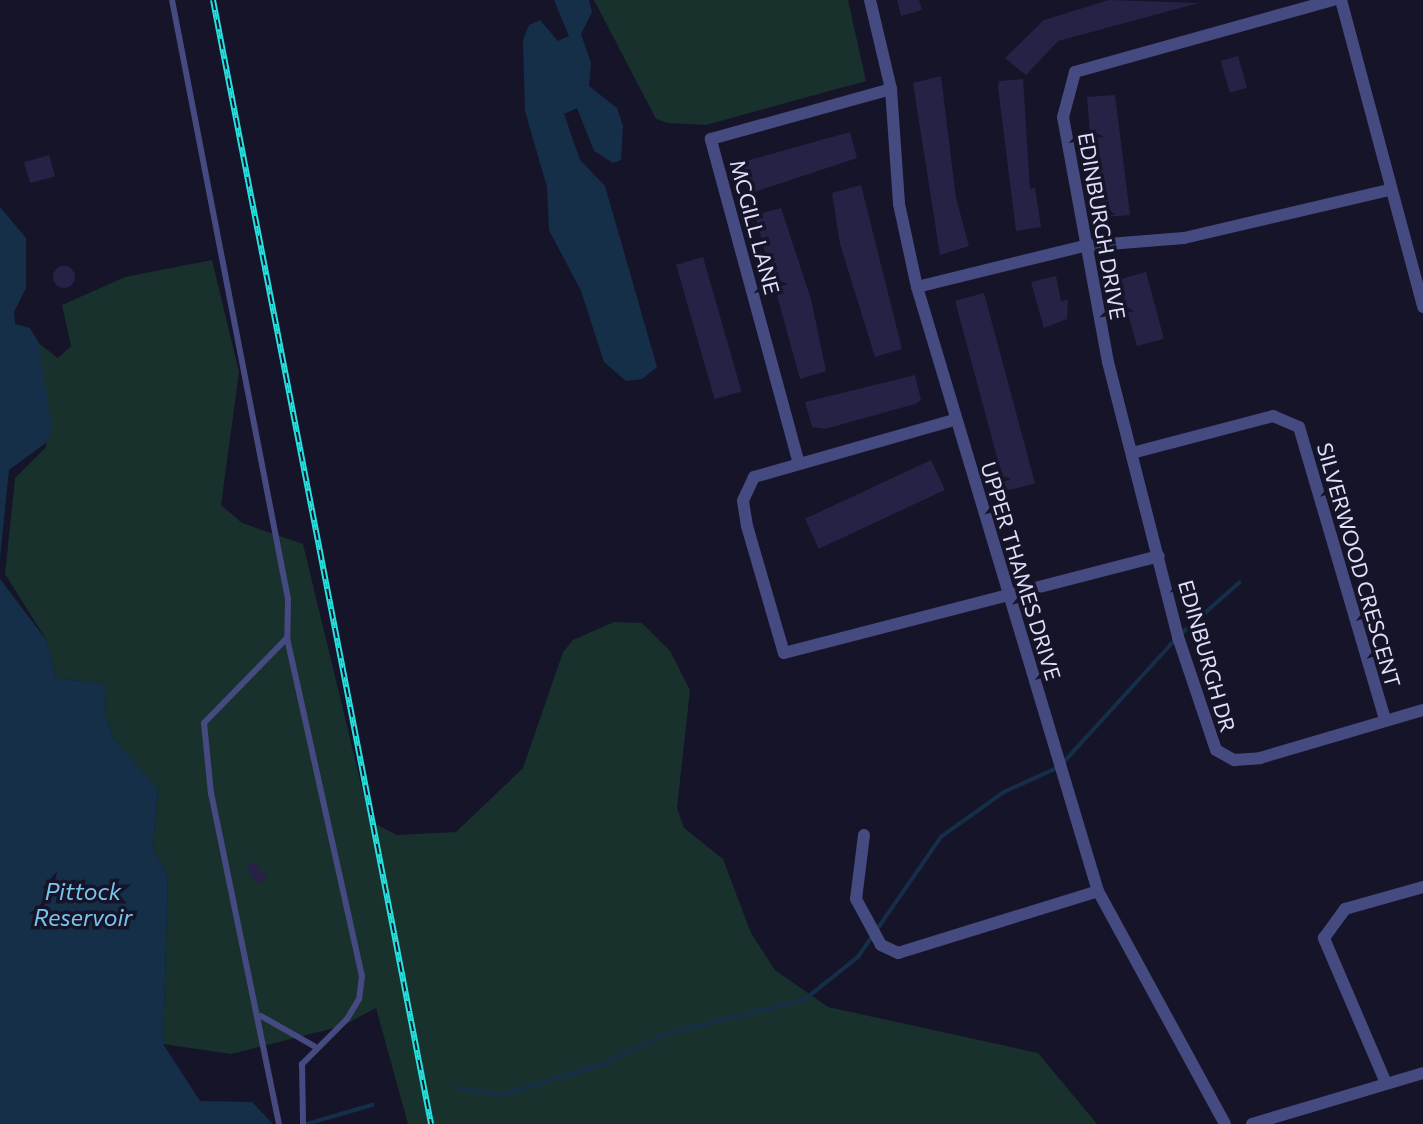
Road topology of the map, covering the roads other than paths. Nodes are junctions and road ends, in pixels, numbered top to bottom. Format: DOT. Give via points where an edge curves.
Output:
graph roads {
  1 [pos="173,0"];
  2 [pos="870,0"];
  3 [pos="1333,0"];
  4 [pos="1341,0"];
  5 [pos="891,89"];
  6 [pos="1389,190"];
  7 [pos="1084,246"];
  8 [pos="917,287"];
  9 [pos="1423,307"];
  10 [pos="1108,362"];
  11 [pos="954,420"];
  12 [pos="1132,453"];
  13 [pos="799,464"];
  14 [pos="1159,556"];
  15 [pos="1009,597"];
  16 [pos="287,638"];
  17 [pos="1423,710"];
  18 [pos="1385,720"];
  19 [pos="864,835"];
  20 [pos="1423,887"];
  21 [pos="1098,891"];
  22 [pos="261,1016"];
  23 [pos="314,1046"];
  24 [pos="1423,1073"];
  25 [pos="1386,1083"];
  26 [pos="279,1124"];
  27 [pos="303,1124"];
  28 [pos="1225,1124"];
  29 [pos="1252,1124"];
  1 -- 16 [label="lane" via="288,599"];
  2 -- 5 [label="street, UPPER THAMES DRIVE"];
  3 -- 7 [label="street, EDINBURGH DRIVE" via="1075,72 1063,117"];
  4 -- 6 [label="street"];
  5 -- 8 [label="street, UPPER THAMES DRIVE" via="899,204"];
  5 -- 13 [label="street, MCGILL LANE" via="711,139"];
  6 -- 7 [label="street" via="1184,238"];
  6 -- 9 [label="street"];
  7 -- 8 [label="street"];
  7 -- 10 [label="street, EDINBURGH DRIVE"];
  8 -- 11 [label="street, UPPER THAMES DRIVE"];
  10 -- 12 [label="street, EDINBURGH DR"];
  11 -- 13 [label="street"];
  11 -- 15 [label="street, UPPER THAMES DRIVE"];
  12 -- 14 [label="street, EDINBURGH DR"];
  12 -- 18 [label="street, SILVERWOOD CRESCENT" via="1273,416 1299,427"];
  13 -- 15 [label="street" via="754,477 744,501 785,653"];
  14 -- 15 [label="street"];
  14 -- 18 [label="street, EDINBURGH DR" via="1216,750 1234,760 1260,758"];
  15 -- 21 [label="street, UPPER THAMES DRIVE"];
  16 -- 22 [label="lane" via="204,723 211,794"];
  16 -- 23 [label="lane" via="362,976 359,999 347,1018"];
  17 -- 18 [label="street, EDINBURGH DR"];
  19 -- 21 [label="street" via="856,899 881,945 898,953"];
  20 -- 25 [label="street" via="1345,909 1324,937"];
  21 -- 28 [label="street, UPPER THAMES DRIVE"];
  22 -- 23 [label="lane"];
  22 -- 26 [label="lane"];
  23 -- 27 [label="lane" via="302,1064"];
  24 -- 25 [label="street"];
  25 -- 29 [label="street"];
}
